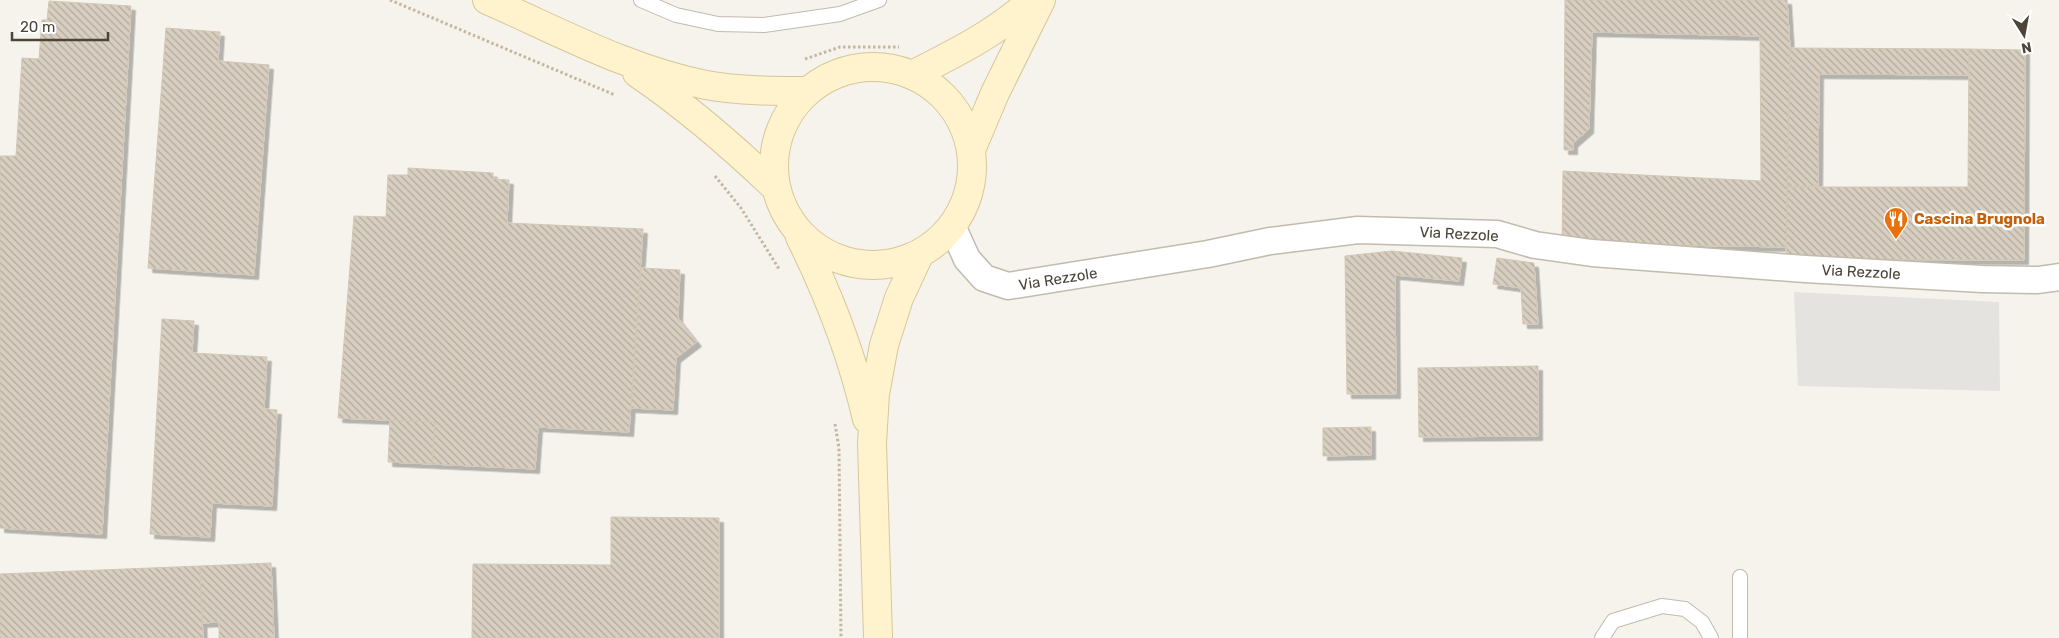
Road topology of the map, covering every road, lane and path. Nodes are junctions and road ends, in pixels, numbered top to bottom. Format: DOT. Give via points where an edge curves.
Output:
graph roads {
  1 [pos="390,0"];
  2 [pos="487,0"];
  3 [pos="641,0"];
  4 [pos="879,0"];
  5 [pos="1032,0"];
  6 [pos="1042,0"];
  7 [pos="905,46"];
  8 [pos="609,54"];
  9 [pos="798,62"];
  10 [pos="912,75"];
  11 [pos="808,91"];
  12 [pos="622,100"];
  13 [pos="971,150"];
  14 [pos="709,169"];
  15 [pos="776,188"];
  16 [pos="952,226"];
  17 [pos="798,231"];
  18 [pos="920,253"];
  19 [pos="780,270"];
  20 [pos="2059,277"];
  21 [pos="834,420"];
  22 [pos="872,443"];
  23 [pos="1740,577"];
  24 [pos="841,638"];
  25 [pos="878,638"];
  26 [pos="1602,638"];
  27 [pos="1711,638"];
  28 [pos="1740,638"];
  1 -- 12 [label="path"];
  2 -- 8 [label="street"];
  3 -- 4 [label="lane" via="676,15 718,24 764,25 840,14"];
  5 -- 10 [label="street" via="986,34"];
  6 -- 13 [label="street" via="995,93"];
  7 -- 9 [label="path" via="840,47"];
  8 -- 11 [label="street" via="657,72 706,84 757,91"];
  8 -- 15 [label="street" via="696,116"];
  10 -- 11 [label="street" via="886,68 858,68 832,76"];
  10 -- 13 [label="street" via="934,88 951,105 964,127"];
  11 -- 15 [label="street" via="790,111 779,135 774,161"];
  13 -- 16 [label="street" via="972,177 965,203"];
  14 -- 19 [label="path" via="741,208"];
  15 -- 17 [label="street" via="784,211"];
  16 -- 18 [label="street"];
  16 -- 20 [label="street, Via Rezzole" via="967,259 984,278 1008,286 1270,241 1358,230 1498,234 1535,245 1592,253 1795,268 1982,279"];
  17 -- 18 [label="street" via="818,249 842,260 868,265 895,262"];
  17 -- 22 [label="street" via="838,322"];
  18 -- 22 [label="street" via="899,298 884,345 875,394"];
  21 -- 24 [label="path" via="839,448"];
  22 -- 25 [label="street"];
  23 -- 28 [label="lane"];
  26 -- 27 [label="lane" via="1614,621 1662,606 1685,609 1702,622"];
}
